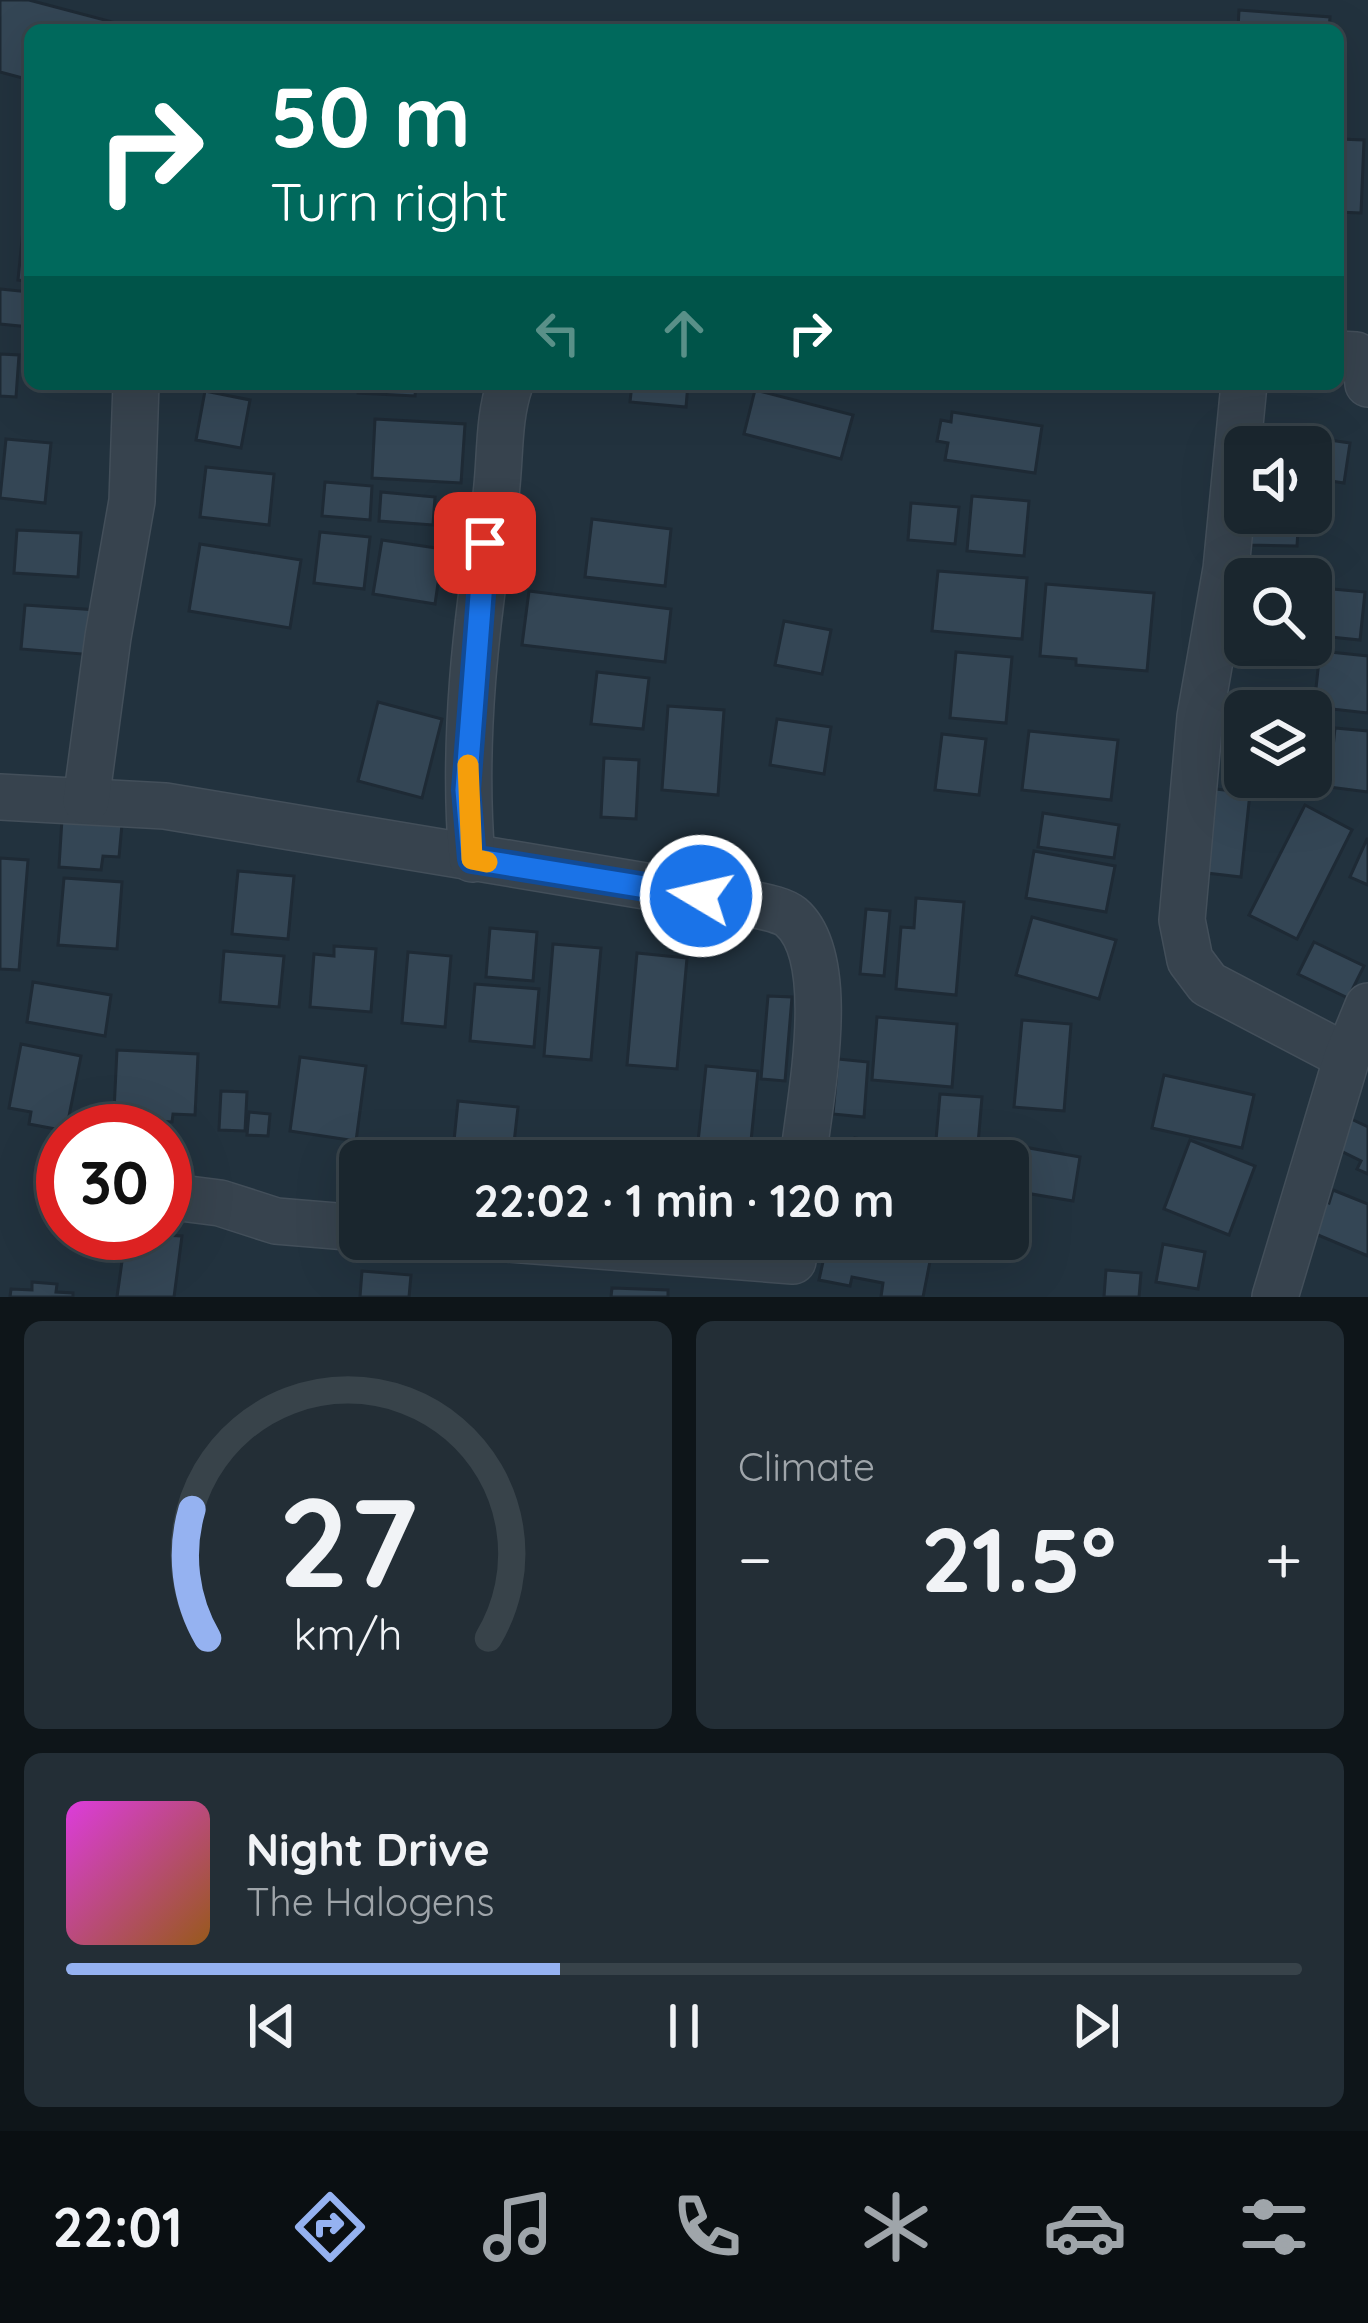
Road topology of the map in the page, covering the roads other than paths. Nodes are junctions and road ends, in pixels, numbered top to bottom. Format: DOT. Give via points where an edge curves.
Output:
graph roads {
  1 [pos="1344,354"];
  2 [pos="1368,384"];
  3 [pos="136,390"];
  4 [pos="509,390"];
  5 [pos="1243,390"];
  6 [pos="0,797"];
  7 [pos="86,801"];
  8 [pos="472,859"];
  9 [pos="1368,1006"];
  10 [pos="1347,1057"];
  11 [pos="805,1140"];
  12 [pos="192,1199"];
  13 [pos="339,1226"];
  14 [pos="730,1260"];
  15 [pos="793,1266"];
  16 [pos="1276,1297"];
  1 -- 2 [label="street" via="1366,364"];
  3 -- 7 [label="street" via="132,501"];
  4 -- 8 [label="street" via="474,679 466,790"];
  5 -- 10 [label="street" via="1182,920 1190,960 1208,984"];
  6 -- 7 [label="street"];
  7 -- 8 [label="street" via="165,806"];
  8 -- 11 [label="street" via="789,915 812,944 820,996"];
  9 -- 10 [label="street"];
  10 -- 16 [label="street"];
  12 -- 13 [label="street" via="276,1221"];
  14 -- 15 [label="street"];
}
